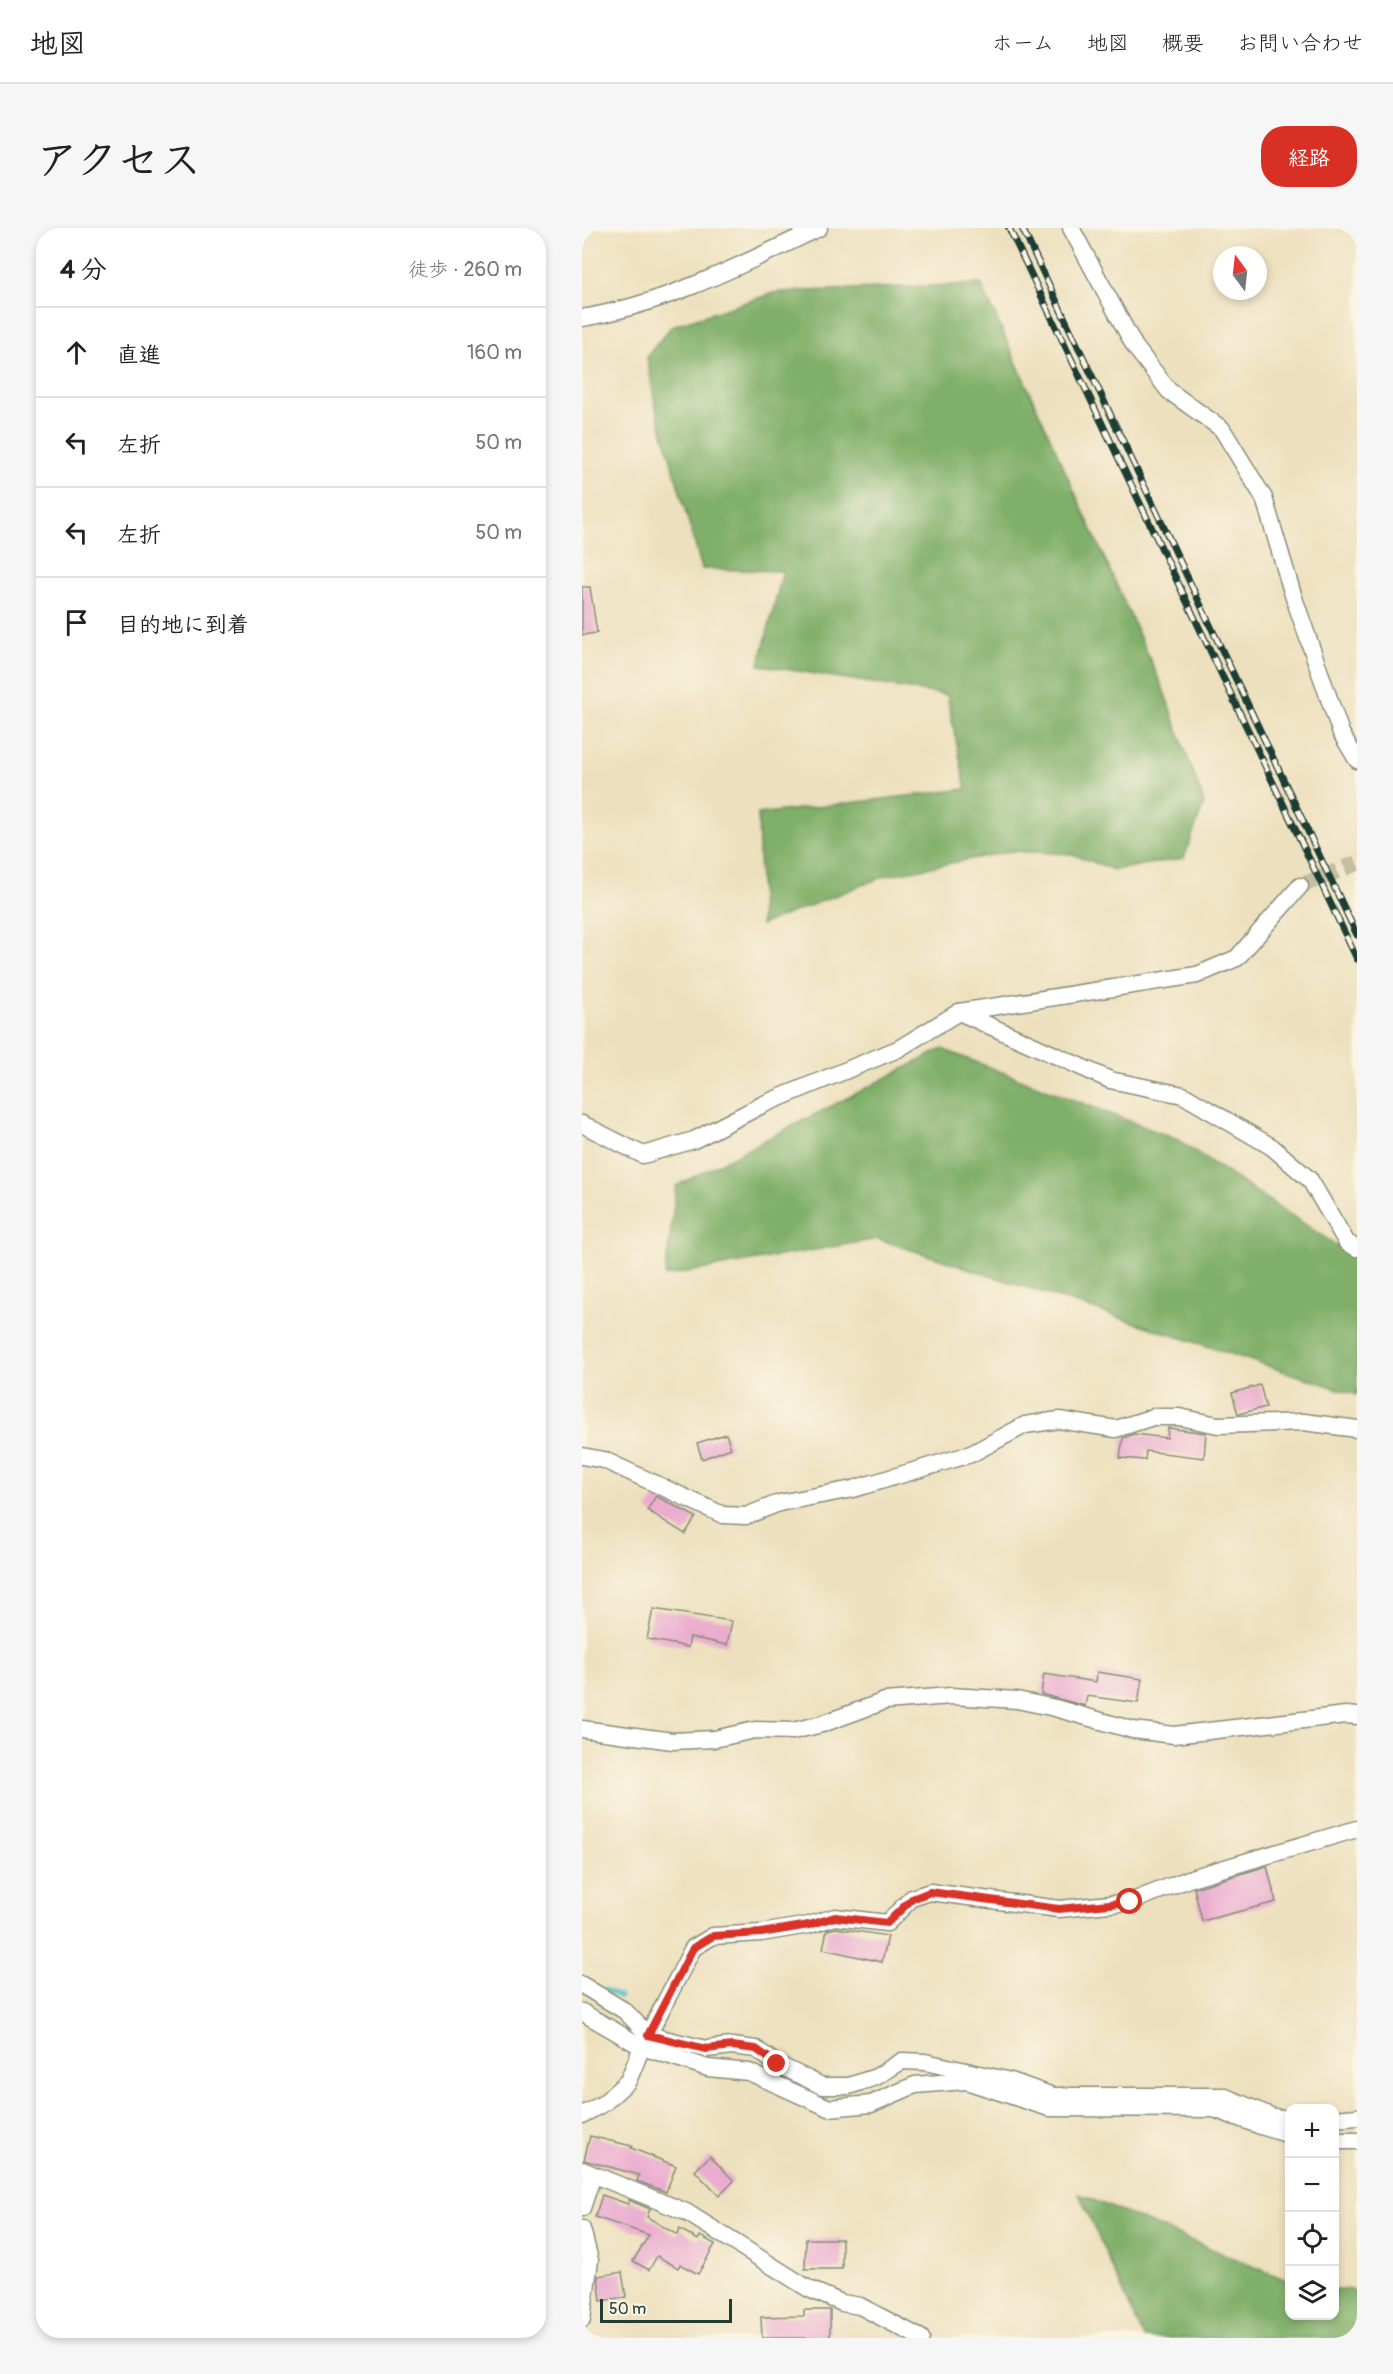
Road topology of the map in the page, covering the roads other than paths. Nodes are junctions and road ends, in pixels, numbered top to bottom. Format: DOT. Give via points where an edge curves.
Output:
graph roads {
  1 [pos="819,228"];
  2 [pos="1071,228"];
  3 [pos="582,318"];
  4 [pos="1357,760"];
  5 [pos="1300,886"];
  6 [pos="959,1012"];
  7 [pos="582,1125"];
  8 [pos="1357,1248"];
  9 [pos="1357,1429"];
  10 [pos="582,1456"];
  11 [pos="1357,1716"];
  12 [pos="582,1728"];
  13 [pos="1357,1829"];
  14 [pos="582,1985"];
  15 [pos="582,2012"];
  16 [pos="645,2041"];
  17 [pos="582,2115"];
  18 [pos="1357,2117"];
  19 [pos="1339,2119"];
  20 [pos="1275,2121"];
  21 [pos="1339,2141"];
  22 [pos="1357,2141"];
  23 [pos="588,2172"];
  24 [pos="582,2208"];
  25 [pos="582,2229"];
  26 [pos="582,2319"];
  27 [pos="921,2338"];
  1 -- 3 [label="street" via="709,279 620,311"];
  2 -- 4 [label="street" via="1135,347 1169,391 1222,429 1263,498 1341,733"];
  5 -- 6 [label="street" via="1237,958 1197,975"];
  6 -- 7 [label="street" via="898,1049 764,1104 694,1140 643,1155"];
  6 -- 8 [label="street" via="1110,1080 1183,1095 1272,1147 1310,1180 1347,1244"];
  9 -- 10 [label="street" via="1304,1422 1218,1425 1179,1417 1153,1417 1116,1429 1059,1420 1025,1425 971,1454 853,1489 779,1503 746,1516 723,1515 604,1460"];
  11 -- 12 [label="street" via="1174,1735 1133,1730 1017,1700 951,1696 885,1701 792,1731 755,1730 714,1739 673,1741"];
  13 -- 16 [label="street" via="1194,1877 1130,1902 1059,1909 930,1892 912,1899 887,1923 835,1917 761,1933 713,1936 693,1948"];
  14 -- 16 [label="street" via="625,2011"];
  15 -- 16 [label="street"];
  16 -- 17 [label="street" via="628,2081 604,2103"];
  16 -- 20 [label="street" via="708,2068 749,2072 829,2108 872,2104 915,2085 966,2081 1049,2108 1214,2109"];
  16 -- 20 [label="street" via="706,2049 756,2049 822,2086 849,2086 876,2077 902,2061 925,2062 1053,2096 1223,2096"];
  18 -- 19 [label="street"];
  21 -- 22 [label="street"];
  23 -- 24 [label="street"];
  23 -- 27 [label="street" via="686,2212 809,2289 860,2306"];
  25 -- 26 [label="street" via="590,2260"];
}
